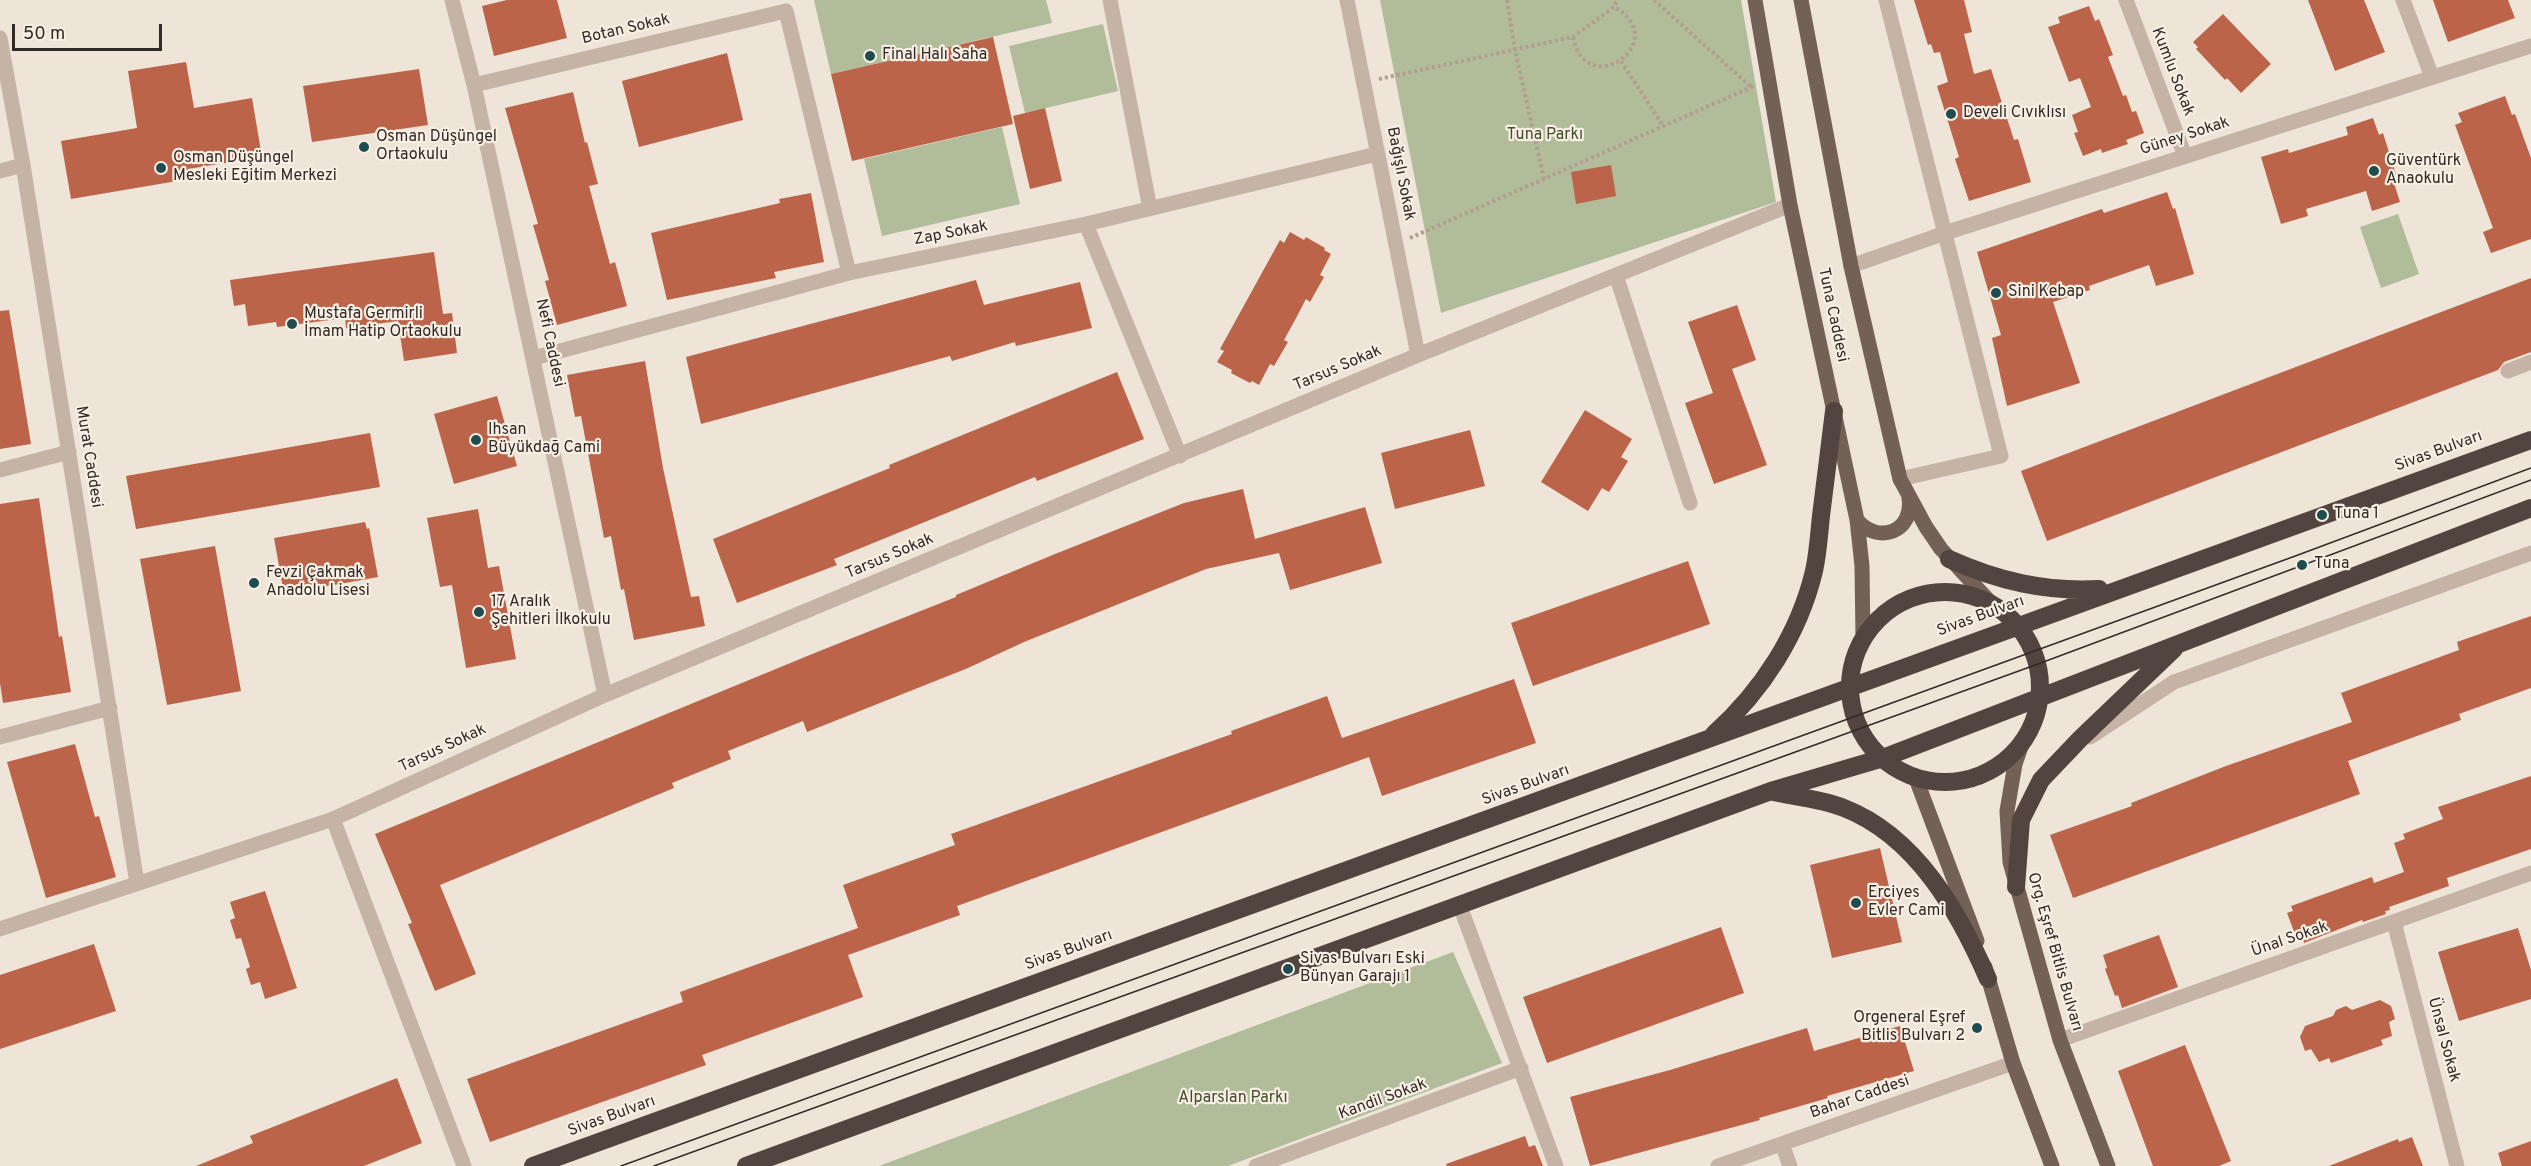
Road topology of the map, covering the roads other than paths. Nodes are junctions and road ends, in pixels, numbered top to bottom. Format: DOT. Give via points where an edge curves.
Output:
graph roads {
  1 [pos="453,0"];
  2 [pos="1110,0"];
  3 [pos="1347,0"];
  4 [pos="1755,0"];
  5 [pos="1800,0"];
  6 [pos="1886,0"];
  7 [pos="2126,0"];
  8 [pos="2403,0"];
  9 [pos="0,38"];
  10 [pos="2531,46"];
  11 [pos="2432,77"];
  12 [pos="474,85"];
  13 [pos="1377,154"];
  14 [pos="2185,156"];
  15 [pos="23,165"];
  16 [pos="0,171"];
  17 [pos="1790,205"];
  18 [pos="1150,209"];
  19 [pos="1086,224"];
  20 [pos="1945,233"];
  21 [pos="1851,266"];
  22 [pos="849,273"];
  23 [pos="1616,275"];
  24 [pos="1418,355"];
  25 [pos="534,357"];
  26 [pos="2531,362"];
  27 [pos="2508,371"];
  28 [pos="1834,411"];
  29 [pos="2531,440"];
  30 [pos="69,452"];
  31 [pos="1180,456"];
  32 [pos="0,470"];
  33 [pos="1900,479"];
  34 [pos="1909,498"];
  35 [pos="1690,503"];
  36 [pos="2531,508"];
  37 [pos="1857,520"];
  38 [pos="2531,553"];
  39 [pos="1949,559"];
  40 [pos="2127,585"];
  41 [pos="1992,604"];
  42 [pos="2017,625"];
  43 [pos="1863,639"];
  44 [pos="2181,643"];
  45 [pos="1850,686"];
  46 [pos="605,695"];
  47 [pos="2040,697"];
  48 [pos="110,708"];
  49 [pos="0,736"];
  50 [pos="1706,741"];
  51 [pos="2023,741"];
  52 [pos="2070,750"];
  53 [pos="1882,758"];
  54 [pos="1915,776"];
  55 [pos="1771,791"];
  56 [pos="333,819"];
  57 [pos="2531,873"];
  58 [pos="137,883"];
  59 [pos="2016,887"];
  60 [pos="1460,906"];
  61 [pos="2394,922"];
  62 [pos="0,929"];
  63 [pos="1988,979"];
  64 [pos="2060,1040"];
  65 [pos="2013,1063"];
  66 [pos="1521,1068"];
  67 [pos="1782,1144"];
  68 [pos="464,1166"];
  69 [pos="532,1166"];
  70 [pos="746,1166"];
  71 [pos="1256,1166"];
  72 [pos="1556,1166"];
  73 [pos="1718,1166"];
  74 [pos="1790,1166"];
  75 [pos="2052,1166"];
  76 [pos="2108,1166"];
  77 [pos="2457,1166"];
  1 -- 12 [label="street, Nefi Caddesi"];
  2 -- 18 [label="street"];
  3 -- 13 [label="street, Bağışlı Sokak"];
  4 -- 17 [label="main road, Tuna Caddesi"];
  5 -- 21 [label="main road, Tuna Caddesi"];
  6 -- 20 [label="street"];
  7 -- 14 [label="street, Kumlu Sokak"];
  8 -- 11 [label="street"];
  9 -- 15 [label="street, Murat Caddesi"];
  10 -- 11 [label="street, Güney Sokak"];
  11 -- 14 [label="street, Güney Sokak"];
  12 -- 22 [label="street, Botan Sokak" via="786,10"];
  12 -- 25 [label="street, Nefi Caddesi"];
  13 -- 18 [label="street, Zap Sokak"];
  13 -- 24 [label="street, Bağışlı Sokak"];
  14 -- 20 [label="street, Güney Sokak"];
  15 -- 16 [label="street"];
  15 -- 30 [label="street, Murat Caddesi"];
  17 -- 23 [label="street, Tarsus Sokak"];
  17 -- 28 [label="main road, Tuna Caddesi"];
  18 -- 19 [label="street, Zap Sokak"];
  19 -- 22 [label="street, Zap Sokak"];
  19 -- 31 [label="street"];
  20 -- 21 [label="street, Güney Sokak"];
  20 -- 33 [label="street" via="2001,456"];
  21 -- 33 [label="main road, Tuna Caddesi"];
  22 -- 25 [label="street, Zap Sokak"];
  23 -- 24 [label="street, Tarsus Sokak"];
  23 -- 35 [label="street"];
  24 -- 31 [label="street, Tarsus Sokak"];
  25 -- 46 [label="street, Nefi Caddesi"];
  26 -- 27 [label="street"];
  28 -- 37 [label="main road, Tuna Caddesi"];
  28 -- 50 [label="highway" via="1815,569 1807,596 1785,646 1768,672 1729,720"];
  29 -- 40 [label="highway, Sivas Bulvarı"];
  30 -- 32 [label="street"];
  30 -- 48 [label="street, Murat Caddesi"];
  31 -- 46 [label="street, Tarsus Sokak"];
  33 -- 34 [label="main road, Tuna Caddesi"];
  34 -- 37 [label="main road" via="1906,520 1895,530 1879,534"];
  34 -- 39 [label="main road, Tuna Caddesi"];
  36 -- 44 [label="highway"];
  37 -- 43 [label="main road, Tuna Caddesi"];
  38 -- 52 [label="street" via="2174,682"];
  39 -- 40 [label="highway" via="2000,580 2027,586 2078,590"];
  39 -- 41 [label="main road, Tuna Caddesi"];
  40 -- 42 [label="highway, Sivas Bulvarı"];
  41 -- 42 [label="highway"];
  41 -- 43 [label="highway" via="1961,593 1928,594 1884,614"];
  42 -- 45 [label="highway, Sivas Bulvarı"];
  42 -- 47 [label="highway" via="2038,664"];
  43 -- 45 [label="highway"];
  44 -- 47 [label="highway"];
  44 -- 52 [label="highway"];
  45 -- 50 [label="highway, Sivas Bulvarı"];
  45 -- 53 [label="highway" via="1860,729"];
  46 -- 56 [label="street, Tarsus Sokak"];
  47 -- 51 [label="highway"];
  47 -- 53 [label="highway"];
  48 -- 49 [label="street"];
  48 -- 58 [label="street, Murat Caddesi"];
  50 -- 69 [label="highway, Sivas Bulvarı"];
  51 -- 54 [label="highway" via="2001,763 1972,777 1941,781"];
  51 -- 59 [label="main road, Org. Eşref Bitlis Bulvarı" via="2007,811"];
  52 -- 59 [label="highway" via="2041,780 2021,820"];
  53 -- 54 [label="highway"];
  53 -- 55 [label="highway"];
  54 -- 63 [label="main road" via="1969,917"];
  55 -- 60 [label="highway"];
  55 -- 63 [label="highway" via="1843,807 1897,840 1947,902"];
  56 -- 58 [label="street, Tarsus Sokak"];
  56 -- 68 [label="street"];
  57 -- 61 [label="street, Ünal Sokak"];
  58 -- 62 [label="street, Tarsus Sokak"];
  59 -- 64 [label="main road, Org. Eşref Bitlis Bulvarı"];
  60 -- 66 [label="street"];
  60 -- 70 [label="highway"];
  61 -- 64 [label="street, Ünal Sokak"];
  61 -- 77 [label="street, Ünsal Sokak"];
  63 -- 65 [label="main road"];
  64 -- 76 [label="main road, Org. Eşref Bitlis Bulvarı"];
  65 -- 67 [label="street, Bahar Caddesi"];
  65 -- 75 [label="main road"];
  66 -- 71 [label="street, Kandil Sokak"];
  66 -- 72 [label="street"];
  67 -- 73 [label="street, Bahar Caddesi"];
  67 -- 74 [label="street"];
}
